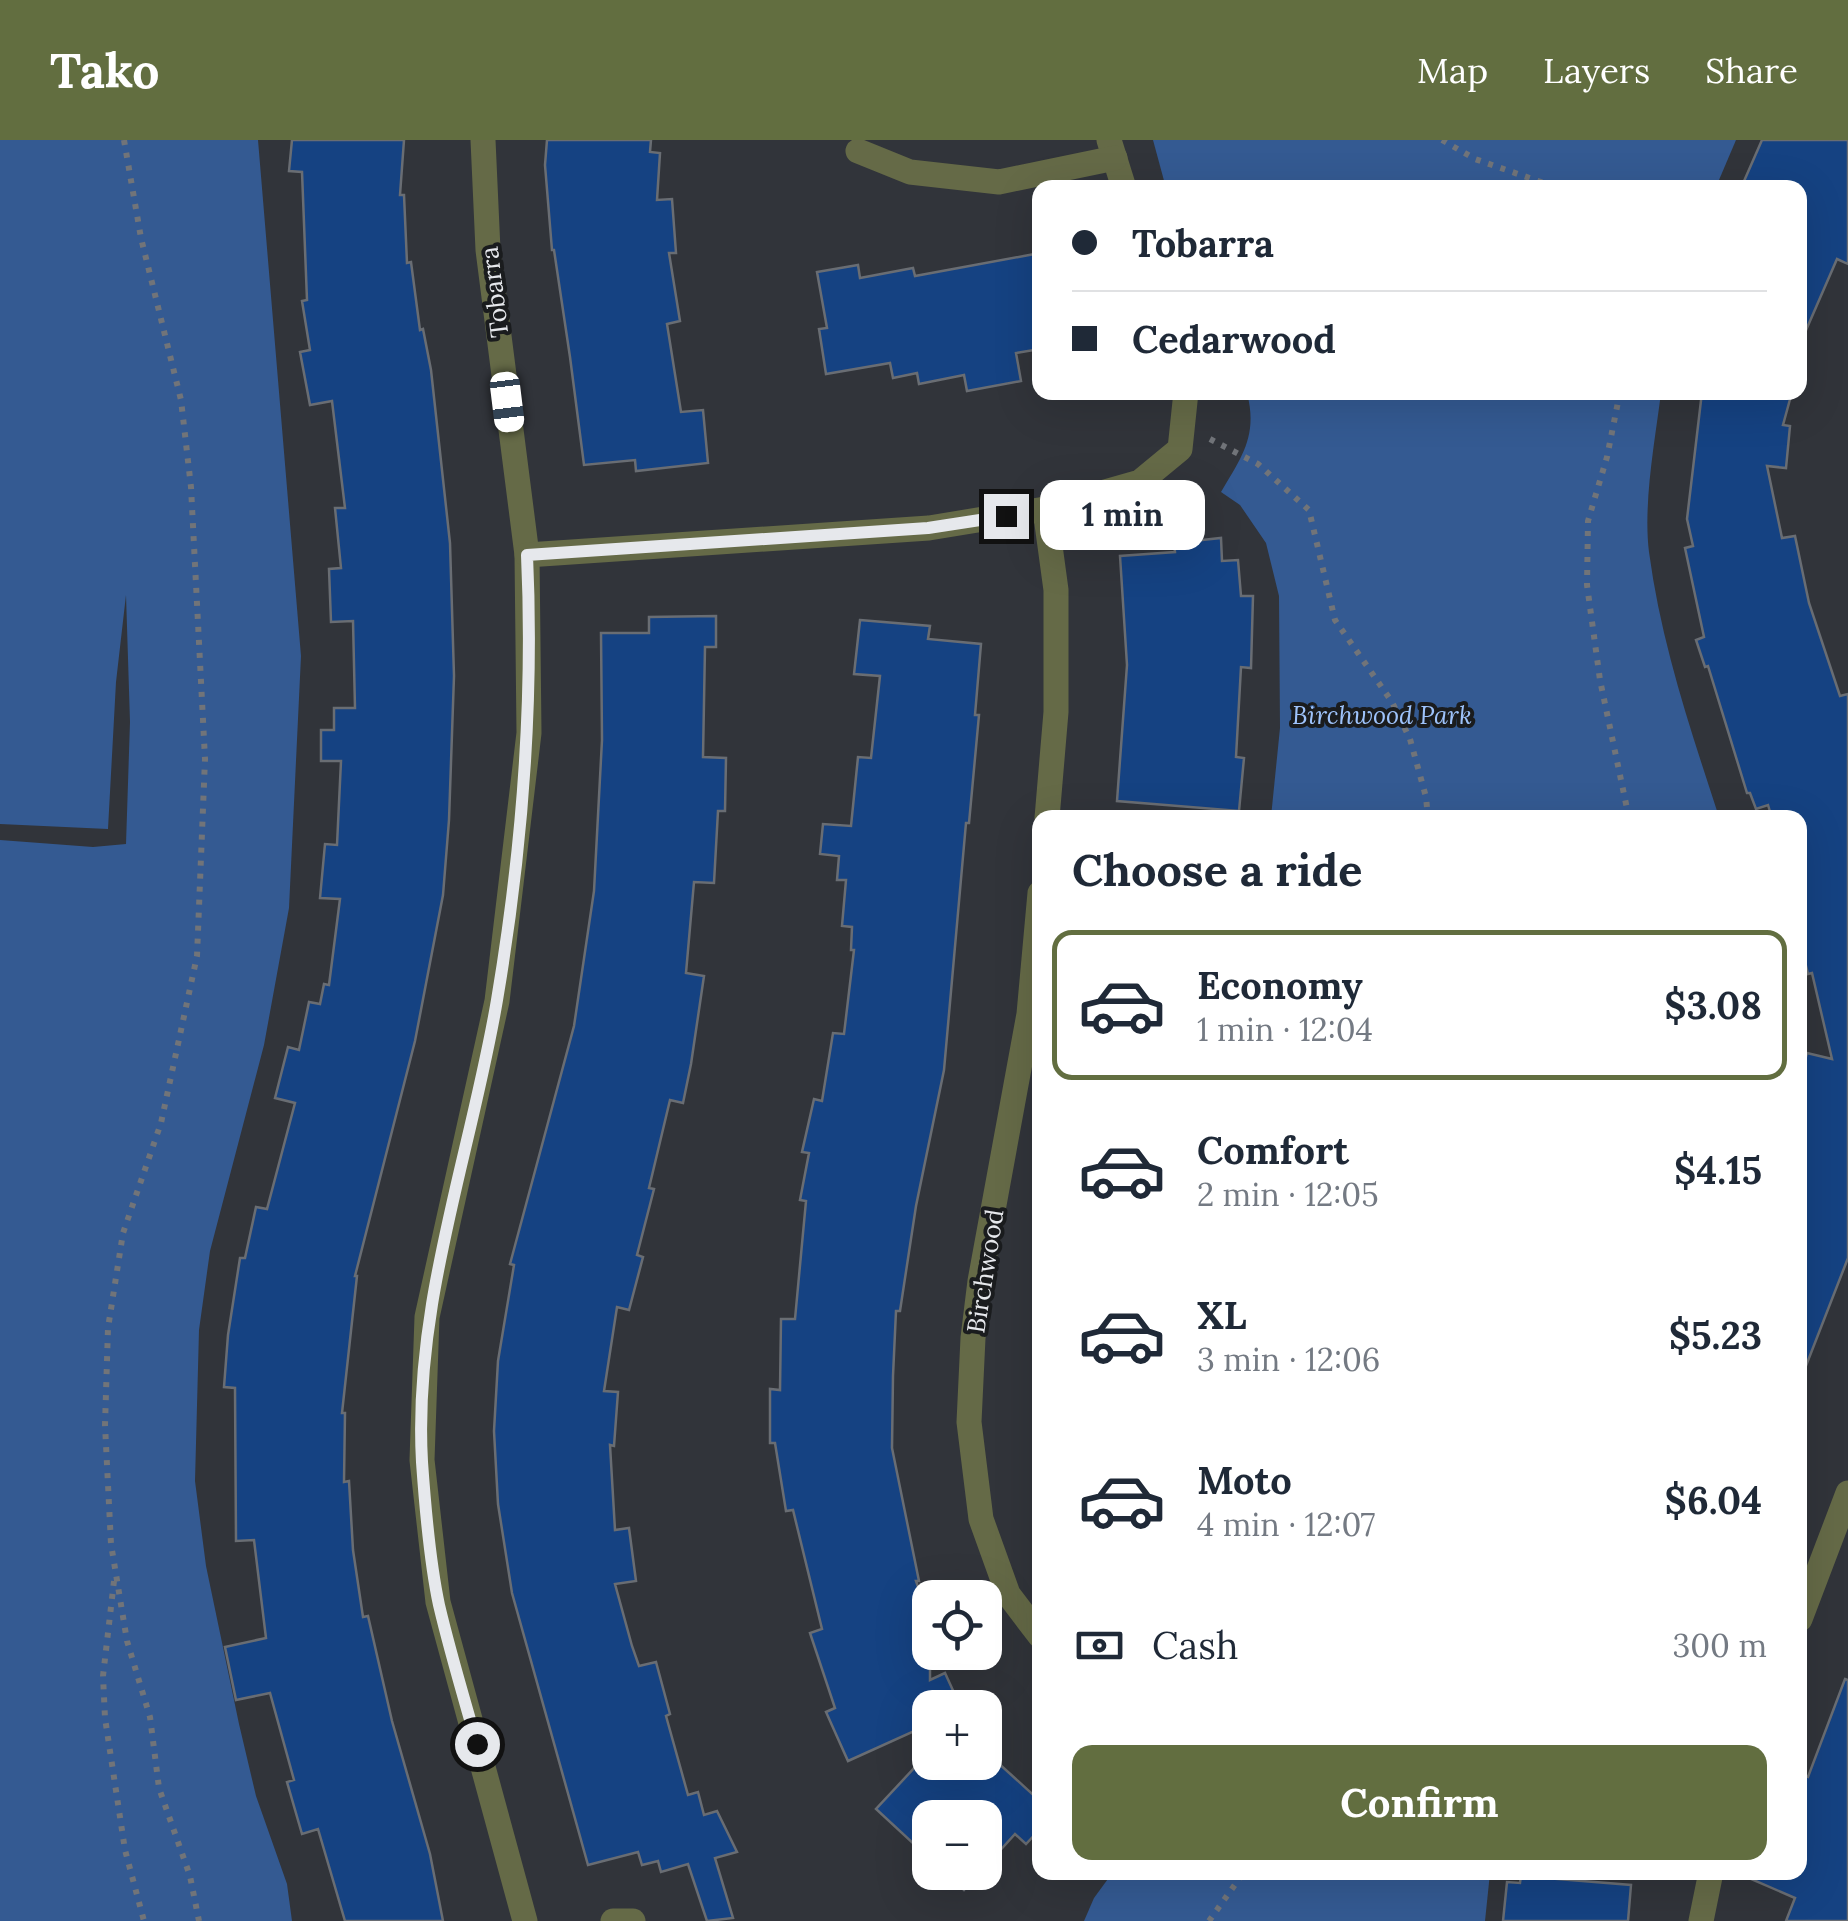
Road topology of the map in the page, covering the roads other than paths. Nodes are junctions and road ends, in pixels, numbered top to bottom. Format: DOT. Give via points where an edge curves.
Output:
graph roads {
  1 [pos="482,140"];
  2 [pos="1112,149"];
  3 [pos="858,152"];
  4 [pos="1122,180"];
  5 [pos="1185,400"];
  6 [pos="1045,509"];
  7 [pos="527,555"];
  8 [pos="1047,810"];
  9 [pos="1032,990"];
  10 [pos="1848,1493"];
  11 [pos="1807,1601"];
  12 [pos="1032,1626"];
  13 [pos="1709,1880"];
  14 [pos="525,1921"];
  15 [pos="613,1921"];
  16 [pos="633,1921"];
  17 [pos="1701,1921"];
  1 -- 7 [label="street, Tobarra" via="488,250"];
  2 -- 3 [label="street" via="999,182 910,172"];
  2 -- 4 [label="street"];
  5 -- 6 [label="street" via="1181,437 1140,482"];
  6 -- 7 [label="street" via="928,528"];
  6 -- 8 [label="street" via="1056,590 1056,712"];
  7 -- 14 [label="street, Tobarra" via="529,733 516,855 497,1001 428,1317 422,1460 438,1602"];
  9 -- 12 [label="street, Birchwood" via="980,1281 970,1422 981,1520 1008,1594"];
  10 -- 11 [label="street"];
  13 -- 17 [label="street"];
  15 -- 16 [label="street"];
}
